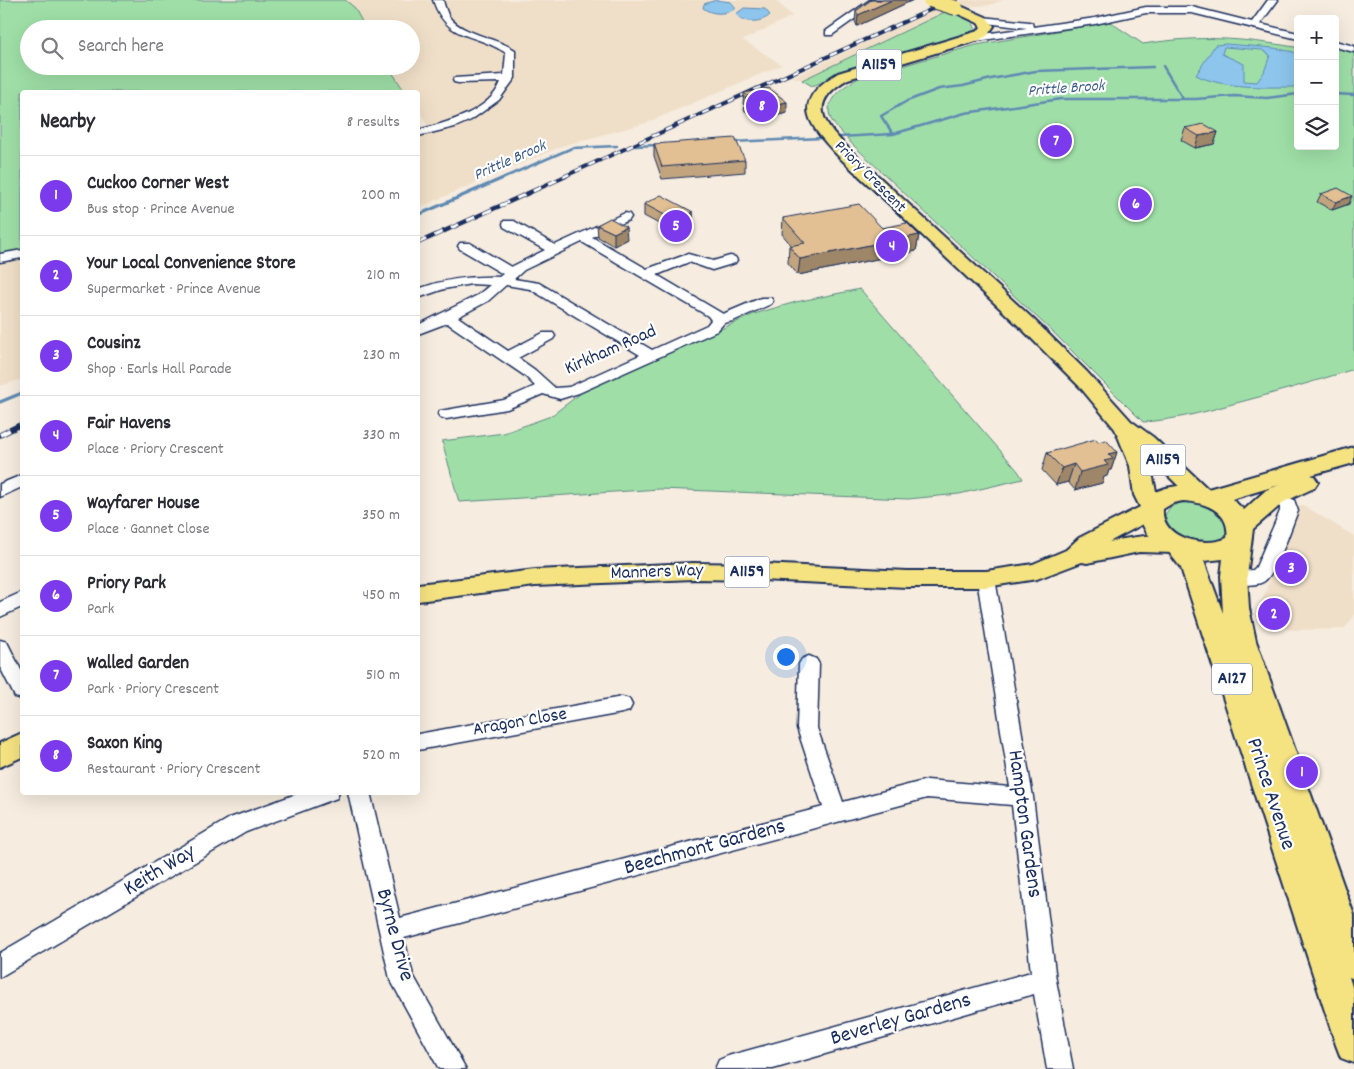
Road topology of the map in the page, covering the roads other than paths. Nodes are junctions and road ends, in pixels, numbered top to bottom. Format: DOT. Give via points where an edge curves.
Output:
graph roads {
  1 [pos="438,0"];
  2 [pos="876,0"];
  3 [pos="930,0"];
  4 [pos="1274,0"];
  5 [pos="1167,2"];
  6 [pos="1146,10"];
  7 [pos="1192,10"];
  8 [pos="982,20"];
  9 [pos="1254,25"];
  10 [pos="1066,26"];
  11 [pos="829,33"];
  12 [pos="1294,35"];
  13 [pos="969,39"];
  14 [pos="1339,45"];
  15 [pos="1354,49"];
  16 [pos="510,78"];
  17 [pos="458,80"];
  18 [pos="420,133"];
  19 [pos="625,217"];
  20 [pos="509,224"];
  21 [pos="582,237"];
  22 [pos="465,246"];
  23 [pos="555,250"];
  24 [pos="20,254"];
  25 [pos="0,258"];
  26 [pos="730,260"];
  27 [pos="646,274"];
  28 [pos="507,277"];
  29 [pos="420,293"];
  30 [pos="766,301"];
  31 [pos="448,317"];
  32 [pos="718,319"];
  33 [pos="420,329"];
  34 [pos="548,336"];
  35 [pos="650,355"];
  36 [pos="508,357"];
  37 [pos="545,388"];
  38 [pos="446,414"];
  39 [pos="1125,428"];
  40 [pos="1354,455"];
  41 [pos="1354,468"];
  42 [pos="20,482"];
  43 [pos="0,491"];
  44 [pos="1204,495"];
  45 [pos="1282,500"];
  46 [pos="1151,509"];
  47 [pos="1239,535"];
  48 [pos="1176,546"];
  49 [pos="1074,556"];
  50 [pos="1234,576"];
  51 [pos="986,579"];
  52 [pos="420,593"];
  53 [pos="20,600"];
  54 [pos="0,610"];
  55 [pos="0,647"];
  56 [pos="809,664"];
  57 [pos="20,687"];
  58 [pos="622,704"];
  59 [pos="420,742"];
  60 [pos="20,745"];
  61 [pos="0,756"];
  62 [pos="321,795"];
  63 [pos="360,795"];
  64 [pos="1022,797"];
  65 [pos="836,813"];
  66 [pos="390,931"];
  67 [pos="1354,963"];
  68 [pos="0,966"];
  69 [pos="1044,980"];
  70 [pos="1354,1045"];
  71 [pos="453,1069"];
  72 [pos="728,1069"];
  73 [pos="1060,1069"];
  1 -- 16 [label="street" via="446,19 462,30 503,45 511,52"];
  2 -- 11 [label="street"];
  3 -- 8 [label="main road, Priory Crescent, bridge"];
  4 -- 9 [label="street"];
  5 -- 6 [label="street"];
  5 -- 7 [label="street, Priory Crescent"];
  6 -- 7 [label="street, Priory Crescent"];
  6 -- 10 [label="street, Priory Crescent"];
  7 -- 9 [label="street, Priory Crescent"];
  8 -- 10 [label="street, Priory Crescent"];
  8 -- 13 [label="main road, Priory Crescent / A1159" via="988,26 986,30"];
  9 -- 12 [label="street, Priory Crescent"];
  10 -- 13 [label="street, Priory Crescent"];
  13 -- 39 [label="main road, Priory Crescent / A1159" via="831,82 818,98 813,110 815,118 856,164 1076,371"];
  14 -- 15 [label="street"];
  16 -- 17 [label="street"];
  16 -- 18 [label="street" via="501,94 477,112"];
  19 -- 21 [label="street"];
  20 -- 23 [label="street"];
  21 -- 23 [label="street"];
  21 -- 27 [label="street"];
  22 -- 28 [label="street"];
  23 -- 28 [label="street"];
  24 -- 25 [label="street"];
  26 -- 27 [label="street" via="712,266 689,253"];
  27 -- 32 [label="street"];
  28 -- 29 [label="street" via="455,282"];
  28 -- 31 [label="street" via="483,298"];
  28 -- 35 [label="street" via="542,289"];
  30 -- 32 [label="street, Kirkham Road" via="728,318"];
  31 -- 33 [label="street"];
  31 -- 36 [label="street, Kirkham Road"];
  32 -- 35 [label="street, Kirkham Road" via="712,328"];
  34 -- 36 [label="street"];
  35 -- 37 [label="street, Kirkham Road" via="566,393 554,394"];
  36 -- 37 [label="street, Kirkham Road"];
  37 -- 38 [label="street" via="507,404"];
  39 -- 44 [label="main road, Priory Crescent / A1159" via="1148,444 1184,481"];
  39 -- 46 [label="main road, Priory Crescent / A1159" via="1141,466 1145,495"];
  40 -- 44 [label="highway"];
  41 -- 45 [label="highway" via="1298,485"];
  42 -- 43 [label="street"];
  44 -- 46 [label="highway" via="1166,496"];
  44 -- 47 [label="highway" via="1229,509"];
  45 -- 47 [label="highway"];
  45 -- 50 [label="street" via="1289,511 1264,570 1257,577"];
  46 -- 48 [label="highway" via="1153,522"];
  46 -- 49 [label="main road, Manners Way / A1159" via="1087,544"];
  47 -- 48 [label="highway" via="1220,552"];
  47 -- 50 [label="highway, Prince Avenue / A127"];
  48 -- 49 [label="main road, Manners Way / A1159" via="1139,544"];
  48 -- 70 [label="highway, Prince Avenue / A127" via="1193,565 1206,598"];
  49 -- 51 [label="main road, Manners Way / A1159" via="1037,571"];
  50 -- 67 [label="highway, Prince Avenue / A127" via="1242,640"];
  51 -- 52 [label="main road, Manners Way / A1159" via="693,571 535,578"];
  51 -- 64 [label="street, Hampton Gardens"];
  53 -- 54 [label="street"];
  55 -- 57 [label="street"];
  56 -- 65 [label="street" via="807,728"];
  58 -- 59 [label="street, Aragon Close"];
  60 -- 61 [label="main road"];
  62 -- 68 [label="street, Keith Way" via="238,825"];
  63 -- 66 [label="street, Byrne Drive"];
  64 -- 65 [label="street, Beechmont Gardens" via="927,789"];
  64 -- 69 [label="street, Hampton Gardens"];
  65 -- 66 [label="street, Beechmont Gardens"];
  66 -- 71 [label="street, Byrne Drive" via="402,979"];
  69 -- 72 [label="street, Beverley Gardens"];
  69 -- 73 [label="street, Hampton Gardens"];
}
